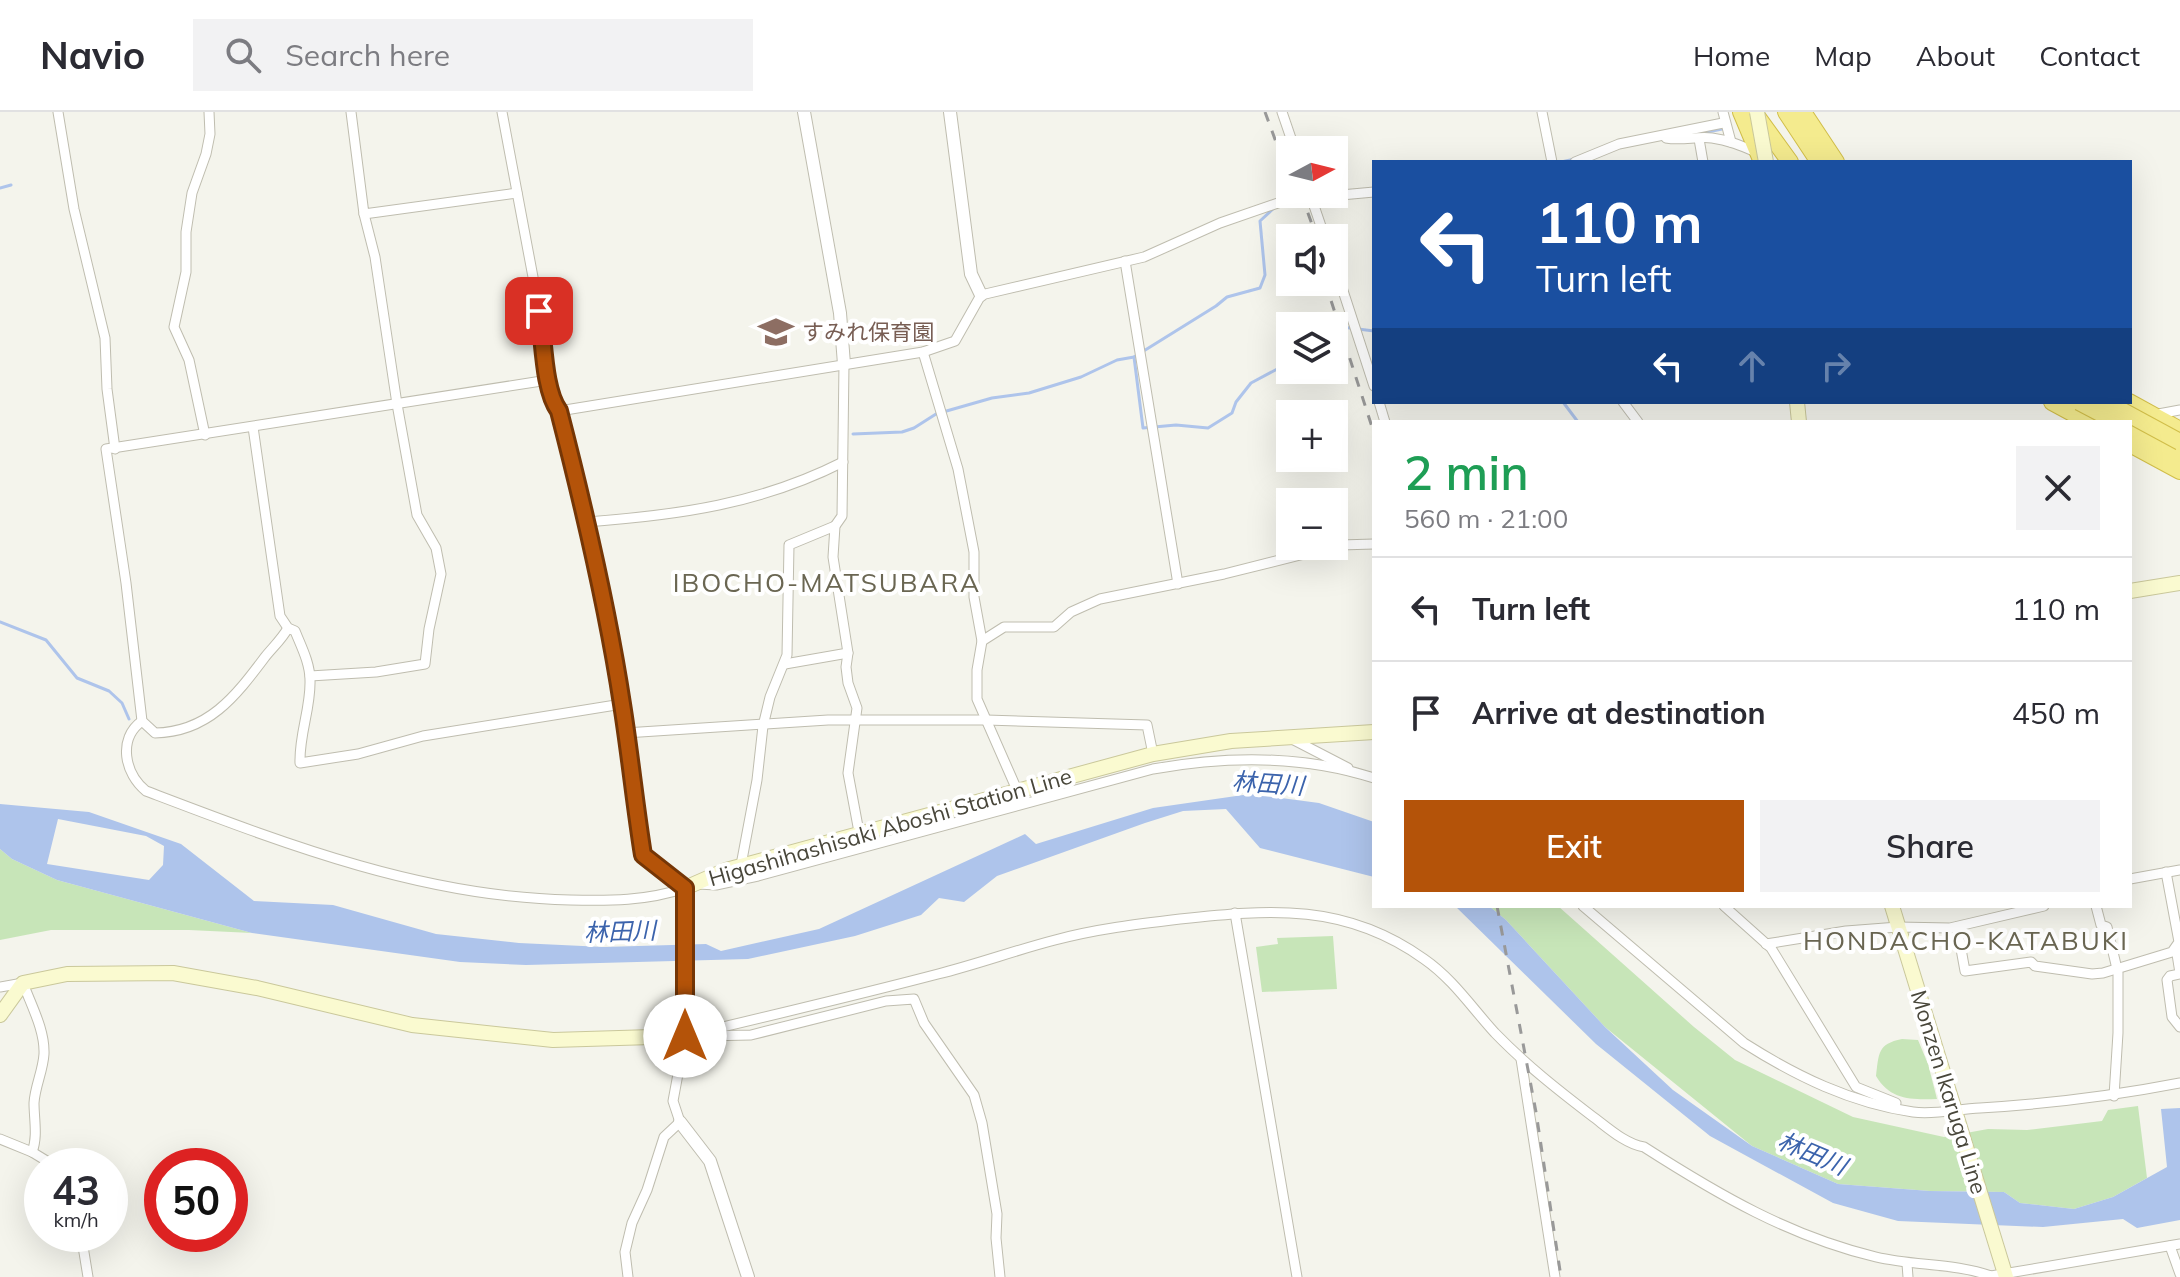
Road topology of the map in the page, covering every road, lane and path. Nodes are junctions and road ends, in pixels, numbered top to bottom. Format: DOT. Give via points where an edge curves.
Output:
graph roads {
  1 [pos="58,112"];
  2 [pos="209,112"];
  3 [pos="351,112"];
  4 [pos="502,112"];
  5 [pos="804,112"];
  6 [pos="950,112"];
  7 [pos="1282,112"];
  8 [pos="1542,112"];
  9 [pos="1723,112"];
  10 [pos="1786,112"];
  11 [pos="1803,112"];
  12 [pos="1753,116"];
  13 [pos="1723,123"];
  14 [pos="1290,136"];
  15 [pos="1659,137"];
  16 [pos="1699,139"];
  17 [pos="1731,142"];
  18 [pos="1552,160"];
  19 [pos="1580,160"];
  20 [pos="1703,160"];
  21 [pos="1762,160"];
  22 [pos="1788,160"];
  23 [pos="1818,160"];
  24 [pos="1835,160"];
  25 [pos="1372,192"];
  26 [pos="517,193"];
  27 [pos="1348,194"];
  28 [pos="1276,204"];
  29 [pos="364,214"];
  30 [pos="1125,261"];
  31 [pos="981,295"];
  32 [pos="1345,296"];
  33 [pos="923,352"];
  34 [pos="844,364"];
  35 [pos="548,380"];
  36 [pos="1372,380"];
  37 [pos="397,404"];
  38 [pos="2056,404"];
  39 [pos="2083,404"];
  40 [pos="2110,404"];
  41 [pos="2132,404"];
  42 [pos="2180,410"];
  43 [pos="559,411"];
  44 [pos="2150,413"];
  45 [pos="2085,420"];
  46 [pos="2112,420"];
  47 [pos="2124,420"];
  48 [pos="253,427"];
  49 [pos="2132,430"];
  50 [pos="2180,430"];
  51 [pos="205,435"];
  52 [pos="2180,442"];
  53 [pos="2132,445"];
  54 [pos="115,449"];
  55 [pos="2180,458"];
  56 [pos="843,462"];
  57 [pos="2180,471"];
  58 [pos="587,522"];
  59 [pos="835,526"];
  60 [pos="1372,544"];
  61 [pos="2180,583"];
  62 [pos="1178,584"];
  63 [pos="2132,591"];
  64 [pos="288,628"];
  65 [pos="982,641"];
  66 [pos="848,653"];
  67 [pos="785,664"];
  68 [pos="310,676"];
  69 [pos="622,704"];
  70 [pos="857,720"];
  71 [pos="986,720"];
  72 [pos="142,721"];
  73 [pos="763,726"];
  74 [pos="1372,732"];
  75 [pos="625,733"];
  76 [pos="1282,736"];
  77 [pos="1153,754"];
  78 [pos="1354,772"];
  79 [pos="1372,777"];
  80 [pos="1017,790"];
  81 [pos="859,832"];
  82 [pos="741,865"];
  83 [pos="2180,870"];
  84 [pos="2166,872"];
  85 [pos="2132,879"];
  86 [pos="690,886"];
  87 [pos="1585,908"];
  88 [pos="1726,908"];
  89 [pos="1893,908"];
  90 [pos="2036,908"];
  91 [pos="2097,908"];
  92 [pos="1235,913"];
  93 [pos="1898,927"];
  94 [pos="1957,927"];
  95 [pos="1766,944"];
  96 [pos="2176,948"];
  97 [pos="2117,967"];
  98 [pos="2180,973"];
  99 [pos="23,983"];
  100 [pos="0,987"];
  101 [pos="0,1015"];
  102 [pos="2180,1027"];
  103 [pos="685,1036"];
  104 [pos="1521,1059"];
  105 [pos="2180,1083"];
  106 [pos="2114,1096"];
  107 [pos="1909,1112"];
  108 [pos="1955,1114"];
  109 [pos="680,1122"];
  110 [pos="0,1139"];
  111 [pos="34,1148"];
  112 [pos="24,1149"];
  113 [pos="2175,1245"];
  114 [pos="84,1252"];
  115 [pos="1907,1264"];
  116 [pos="2005,1273"];
  117 [pos="2180,1274"];
  118 [pos="88,1277"];
  119 [pos="628,1277"];
  120 [pos="748,1277"];
  121 [pos="1000,1277"];
  122 [pos="1297,1277"];
  123 [pos="1555,1277"];
  124 [pos="1908,1277"];
  1 -- 54 [label="street" via="74,209 105,338"];
  2 -- 51 [label="street" via="210,134 192,193 186,272 174,327 189,360"];
  3 -- 29 [label="street"];
  4 -- 26 [label="street"];
  5 -- 34 [label="street" via="840,313"];
  6 -- 31 [label="street" via="971,274"];
  7 -- 14 [label="street"];
  8 -- 18 [label="street"];
  9 -- 17 [label="street"];
  10 -- 23 [label="highway"];
  11 -- 24 [label="highway"];
  12 -- 17 [label="street"];
  12 -- 21 [label="highway"];
  12 -- 22 [label="highway"];
  13 -- 15 [label="street"];
  15 -- 16 [label="street"];
  15 -- 19 [label="street" via="1619,144"];
  16 -- 17 [label="street"];
  16 -- 20 [label="street"];
  17 -- 21 [label="street"];
  25 -- 27 [label="street"];
  26 -- 29 [label="street"];
  26 -- 35 [label="street"];
  28 -- 30 [label="street"];
  29 -- 37 [label="street"];
  30 -- 31 [label="street"];
  30 -- 62 [label="street"];
  31 -- 33 [label="street" via="955,341"];
  32 -- 36 [label="street"];
  33 -- 34 [label="street"];
  33 -- 65 [label="street" via="958,469 974,552 974,597"];
  34 -- 43 [label="street"];
  34 -- 56 [label="street"];
  35 -- 37 [label="street"];
  35 -- 43 [label="street"];
  37 -- 48 [label="street"];
  37 -- 68 [label="street" via="417,515 436,548 441,574 425,664"];
  38 -- 45 [label="highway"];
  39 -- 46 [label="highway, bridge"];
  40 -- 52 [label="highway, bridge"];
  41 -- 44 [label="highway"];
  42 -- 44 [label="street"];
  43 -- 58 [label="street"];
  44 -- 47 [label="highway"];
  44 -- 50 [label="highway"];
  48 -- 51 [label="street"];
  48 -- 64 [label="street" via="280,616"];
  49 -- 55 [label="highway"];
  51 -- 54 [label="street"];
  53 -- 57 [label="highway"];
  54 -- 72 [label="street" via="106,449"];
  56 -- 58 [label="street" via="789,487 743,500 691,512"];
  56 -- 59 [label="street" via="842,516"];
  58 -- 69 [label="street"];
  59 -- 66 [label="street" via="833,557"];
  59 -- 67 [label="street" via="789,545"];
  60 -- 62 [label="street" via="1340,545"];
  61 -- 63 [label="main road"];
  62 -- 65 [label="street" via="1100,599 1054,627 1004,627"];
  64 -- 68 [label="street" via="295,631"];
  64 -- 72 [label="street" via="224,708 171,733 155,733"];
  65 -- 71 [label="street" via="977,699"];
  66 -- 67 [label="street"];
  66 -- 70 [label="street"];
  67 -- 73 [label="street"];
  68 -- 69 [label="street" via="300,763 423,736"];
  69 -- 75 [label="street"];
  70 -- 71 [label="street"];
  70 -- 73 [label="street"];
  70 -- 81 [label="street" via="848,773"];
  71 -- 77 [label="street" via="1147,725"];
  71 -- 80 [label="street"];
  72 -- 86 [label="street" via="127,744 127,764 146,791 330,859 415,880 543,899 621,901"];
  73 -- 75 [label="street"];
  73 -- 82 [label="street"];
  74 -- 76 [label="main road, Higashihashisaki Aboshi Station Line"];
  75 -- 86 [label="street" via="643,855"];
  76 -- 77 [label="main road, Higashihashisaki Aboshi Station Line"];
  76 -- 78 [label="street"];
  77 -- 80 [label="main road, Higashihashisaki Aboshi Station Line"];
  78 -- 79 [label="street"];
  78 -- 86 [label="street" via="1298,762 1193,762 758,876"];
  80 -- 81 [label="main road, Higashihashisaki Aboshi Station Line"];
  81 -- 82 [label="main road, Higashihashisaki Aboshi Station Line"];
  82 -- 86 [label="main road, Higashihashisaki Aboshi Station Line"];
  83 -- 84 [label="street"];
  84 -- 85 [label="street"];
  84 -- 96 [label="street"];
  86 -- 103 [label="main road, Higashihashisaki Aboshi Station Line"];
  87 -- 107 [label="street" via="1744,1043 1836,1092"];
  88 -- 95 [label="street"];
  89 -- 93 [label="main road, Monzen Ikaruga Line"];
  90 -- 94 [label="street"];
  91 -- 97 [label="street"];
  92 -- 103 [label="street" via="1134,924 1055,940"];
  92 -- 104 [label="street" via="1324,915 1387,936 1457,988"];
  92 -- 122 [label="street"];
  93 -- 94 [label="street"];
  93 -- 95 [label="street"];
  93 -- 108 [label="main road, Monzen Ikaruga Line"];
  94 -- 97 [label="street" via="1965,971 2031,962 2092,974"];
  95 -- 107 [label="street" via="1856,1087"];
  96 -- 97 [label="street"];
  96 -- 98 [label="street"];
  97 -- 106 [label="street"];
  98 -- 102 [label="street" via="2167,980 2172,1017"];
  99 -- 100 [label="street"];
  99 -- 101 [label="main road"];
  99 -- 103 [label="main road" via="67,974 173,973 412,1025 553,1040"];
  99 -- 111 [label="street" via="44,1052 35,1095"];
  103 -- 109 [label="street" via="673,1101"];
  103 -- 121 [label="street" via="751,1035 886,1001 914,999 924,1023 974,1095 997,1214"];
  104 -- 115 [label="street" via="1608,1129 1754,1213 1813,1240"];
  104 -- 123 [label="street"];
  105 -- 106 [label="street"];
  106 -- 108 [label="street"];
  107 -- 108 [label="street"];
  108 -- 116 [label="main road, Monzen Ikaruga Line"];
  109 -- 119 [label="street" via="664,1137 632,1223 625,1252"];
  109 -- 120 [label="street" via="710,1161"];
  110 -- 112 [label="street"];
  113 -- 116 [label="street"];
  113 -- 117 [label="street"];
  114 -- 118 [label="street"];
  115 -- 116 [label="street" via="1991,1276"];
  115 -- 124 [label="street"];
}
